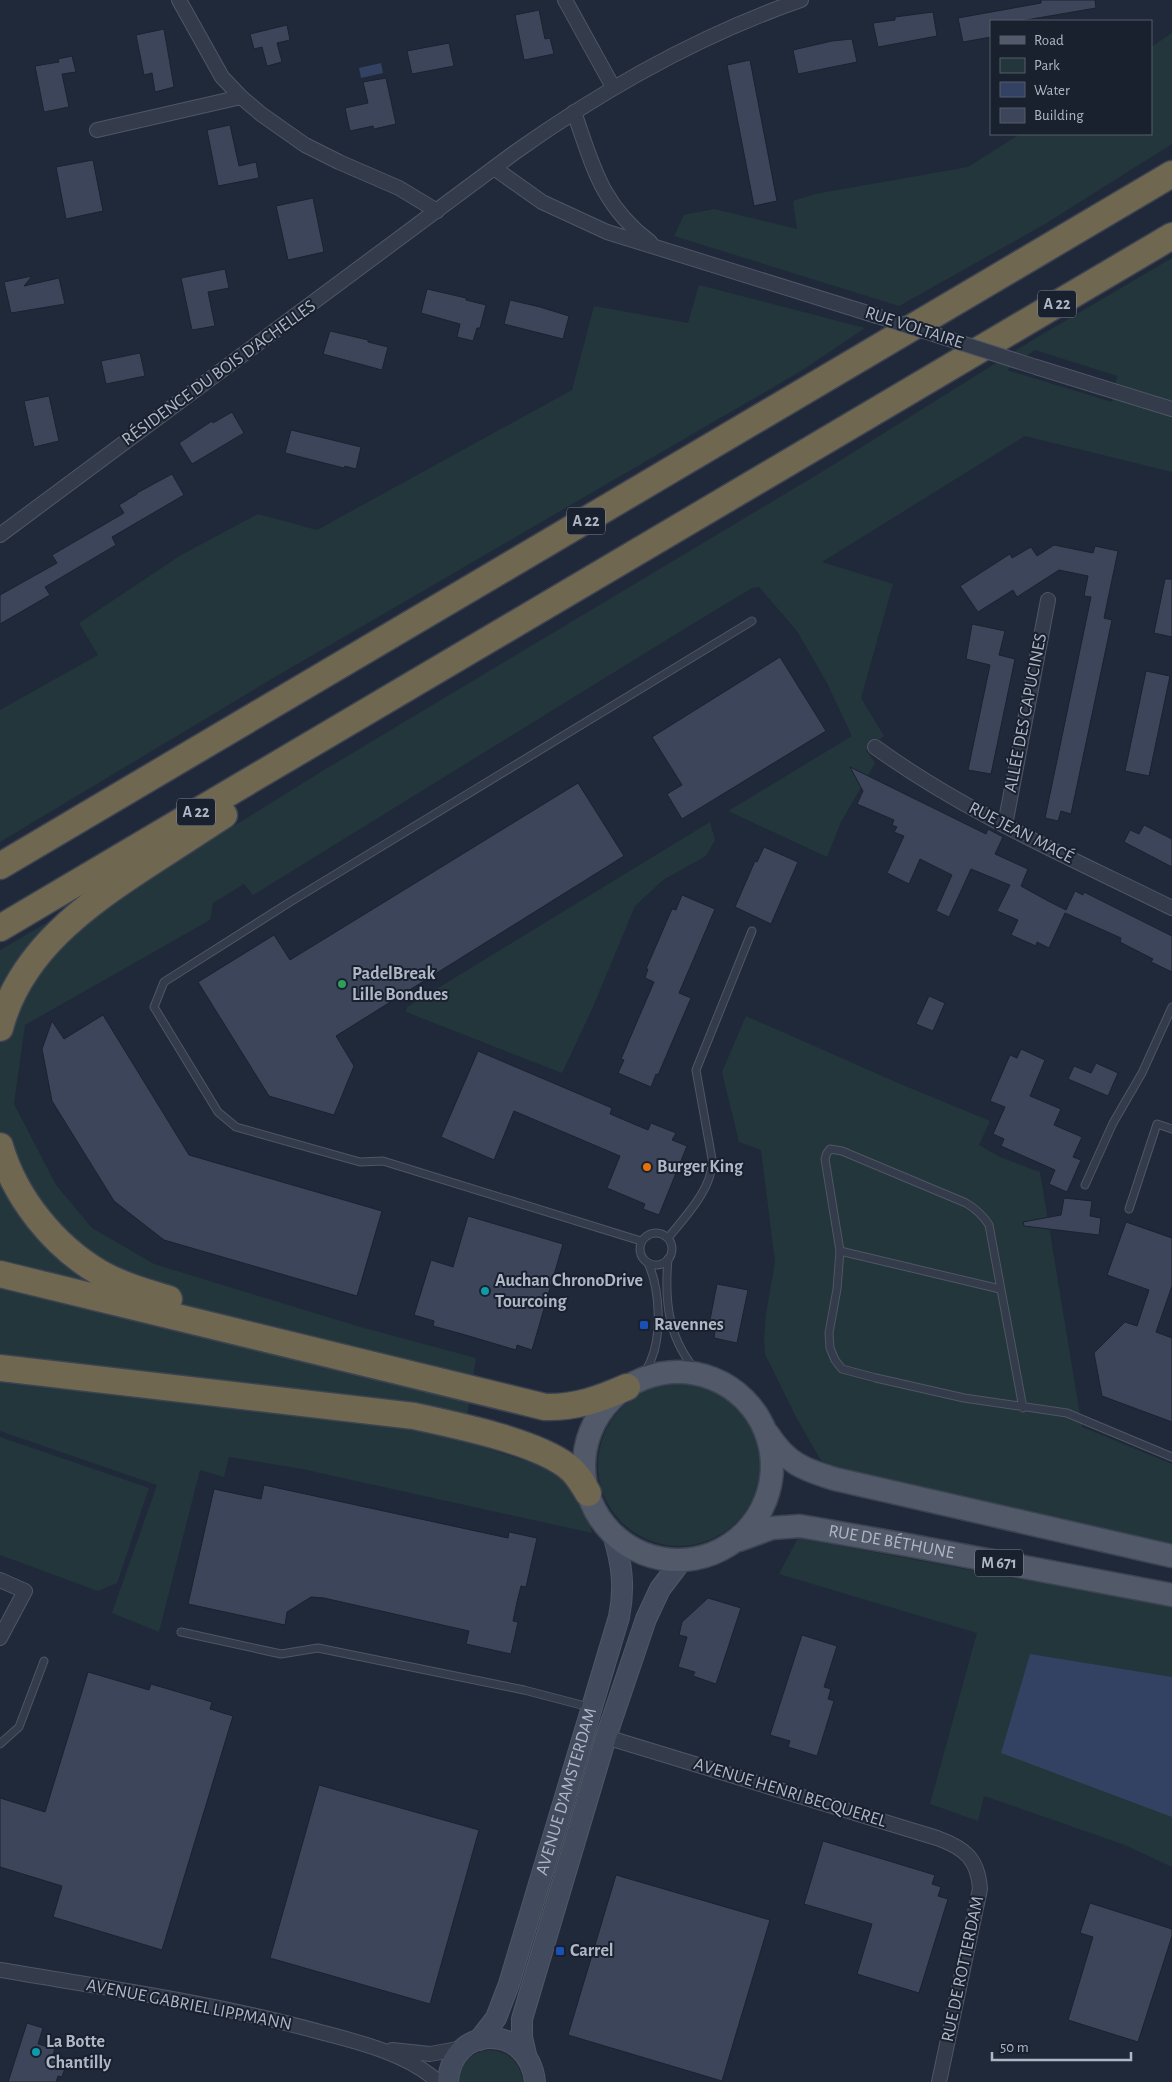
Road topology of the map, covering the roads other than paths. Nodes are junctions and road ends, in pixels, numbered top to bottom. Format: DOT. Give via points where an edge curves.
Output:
graph roads {
  1 [pos="179,0"];
  2 [pos="565,0"];
  3 [pos="801,0"];
  4 [pos="613,87"];
  5 [pos="241,97"];
  6 [pos="574,112"];
  7 [pos="97,130"];
  8 [pos="494,168"];
  9 [pos="1172,174"];
  10 [pos="437,211"];
  11 [pos="1172,236"];
  12 [pos="656,247"];
  13 [pos="1172,409"];
  14 [pos="0,535"];
  15 [pos="1048,600"];
  16 [pos="752,621"];
  17 [pos="326,736"];
  18 [pos="875,747"];
  19 [pos="1005,825"];
  20 [pos="0,866"];
  21 [pos="1172,908"];
  22 [pos="0,928"];
  23 [pos="752,931"];
  24 [pos="1172,1007"];
  25 [pos="0,1028"];
  26 [pos="1172,1129"];
  27 [pos="0,1146"];
  28 [pos="1085,1186"];
  29 [pos="1129,1209"];
  30 [pos="668,1238"];
  31 [pos="641,1242"];
  32 [pos="840,1252"];
  33 [pos="668,1259"];
  34 [pos="648,1263"];
  35 [pos="0,1274"];
  36 [pos="1000,1289"];
  37 [pos="0,1368"];
  38 [pos="700,1375"];
  39 [pos="633,1384"];
  40 [pos="457,1385"];
  41 [pos="1023,1408"];
  42 [pos="762,1424"];
  43 [pos="1172,1457"];
  44 [pos="588,1493"];
  45 [pos="613,1535"];
  46 [pos="732,1544"];
  47 [pos="1172,1556"];
  48 [pos="682,1560"];
  49 [pos="0,1580"];
  50 [pos="1172,1595"];
  51 [pos="181,1632"];
  52 [pos="0,1638"];
  53 [pos="44,1661"];
  54 [pos="592,1707"];
  55 [pos="606,1737"];
  56 [pos="0,1744"];
  57 [pos="970,1857"];
  58 [pos="0,1970"];
  59 [pos="471,2044"];
  60 [pos="376,2048"];
  61 [pos="535,2072"];
  62 [pos="438,2082"];
  63 [pos="448,2082"];
  64 [pos="940,2082"];
  1 -- 5 [label="street" via="215,67"];
  2 -- 4 [label="street"];
  3 -- 4 [label="street, RÉSIDENCE DU BOIS D'ACHELLES" via="718,33"];
  4 -- 6 [label="street, RÉSIDENCE DU BOIS D'ACHELLES"];
  5 -- 7 [label="street"];
  5 -- 10 [label="street" via="306,145 399,188"];
  6 -- 8 [label="street, RÉSIDENCE DU BOIS D'ACHELLES"];
  6 -- 12 [label="street, RUE VOLTAIRE" via="605,193 631,226"];
  8 -- 10 [label="street, RÉSIDENCE DU BOIS D'ACHELLES"];
  8 -- 12 [label="street, RUE VOLTAIRE" via="542,202 607,232"];
  9 -- 20 [label="highway, A 22"];
  10 -- 14 [label="street, RÉSIDENCE DU BOIS D'ACHELLES"];
  11 -- 17 [label="highway, A 22"];
  12 -- 13 [label="street, RUE VOLTAIRE, bridge"];
  15 -- 19 [label="street, ALLÉE DES CAPUCINES"];
  16 -- 31 [label="lane" via="164,982 154,1007 218,1112 236,1127 360,1162 382,1161"];
  17 -- 22 [label="highway, A 22"];
  17 -- 25 [label="highway" via="274,784 136,872 57,932 31,963 13,992"];
  18 -- 19 [label="street, RUE JEAN MACÉ" via="949,796"];
  19 -- 21 [label="street, RUE JEAN MACÉ"];
  23 -- 30 [label="lane" via="696,1070 712,1159 711,1173 705,1188"];
  24 -- 28 [label="lane"];
  26 -- 29 [label="lane" via="1157,1124"];
  27 -- 40 [label="highway" via="10,1172 41,1222 65,1247 101,1273 139,1290"];
  30 -- 31 [label="lane" via="654,1232"];
  30 -- 33 [label="lane" via="672,1249"];
  31 -- 34 [label="lane" via="640,1253"];
  32 -- 36 [label="lane"];
  32 -- 36 [label="lane" via="825,1159 830,1149 835,1148 977,1209 989,1225"];
  32 -- 41 [label="lane" via="829,1333 830,1348 842,1368 964,1398"];
  33 -- 34 [label="lane" via="659,1265"];
  33 -- 38 [label="lane" via="667,1284 674,1334 686,1358"];
  34 -- 39 [label="lane" via="657,1289 657,1337 651,1361"];
  35 -- 40 [label="highway"];
  36 -- 41 [label="lane"];
  37 -- 44 [label="highway" via="414,1416 542,1451 568,1466"];
  38 -- 39 [label="main road" via="669,1373"];
  38 -- 42 [label="main road" via="725,1385 740,1396"];
  39 -- 40 [label="highway" via="591,1402 561,1407 527,1403"];
  39 -- 44 [label="main road" via="606,1405 588,1438 584,1465"];
  41 -- 43 [label="lane" via="1067,1413"];
  42 -- 46 [label="main road" via="771,1451 769,1490 752,1524"];
  42 -- 47 [label="main road" via="782,1454 798,1466 835,1479"];
  44 -- 45 [label="main road" via="601,1520"];
  45 -- 48 [label="main road, RUE DE BÉTHUNE" via="645,1555"];
  45 -- 54 [label="street, AVENUE D'AMSTERDAM" via="621,1567 622,1600"];
  46 -- 48 [label="main road, RUE DE BÉTHUNE" via="708,1556"];
  46 -- 50 [label="main road, RUE DE BÉTHUNE / M 671" via="745,1536 772,1528 800,1526"];
  48 -- 55 [label="street, AVENUE D'AMSTERDAM" via="666,1579 652,1604"];
  49 -- 52 [label="street" via="25,1591"];
  51 -- 54 [label="lane" via="281,1654 318,1648"];
  53 -- 56 [label="lane" via="20,1727"];
  54 -- 59 [label="street, AVENUE D'AMSTERDAM" via="504,1997 496,2018"];
  55 -- 57 [label="street, AVENUE HENRI BECQUEREL" via="938,1838 959,1847"];
  55 -- 61 [label="street, AVENUE D'AMSTERDAM" via="523,2014 522,2037"];
  57 -- 64 [label="street, RUE DE ROTTERDAM" via="977,1870 980,1889"];
  58 -- 60 [label="street, AVENUE GABRIEL LIPPMANN" via="222,2008"];
  59 -- 60 [label="street, AVENUE GABRIEL LIPPMANN" via="430,2054"];
  59 -- 61 [label="street" via="496,2038 508,2041 518,2046"];
  59 -- 63 [label="street, AVENUE D'AMSTERDAM" via="452,2063"];
  60 -- 62 [label="street, AVENUE GABRIEL LIPPMANN" via="420,2069"];
}
